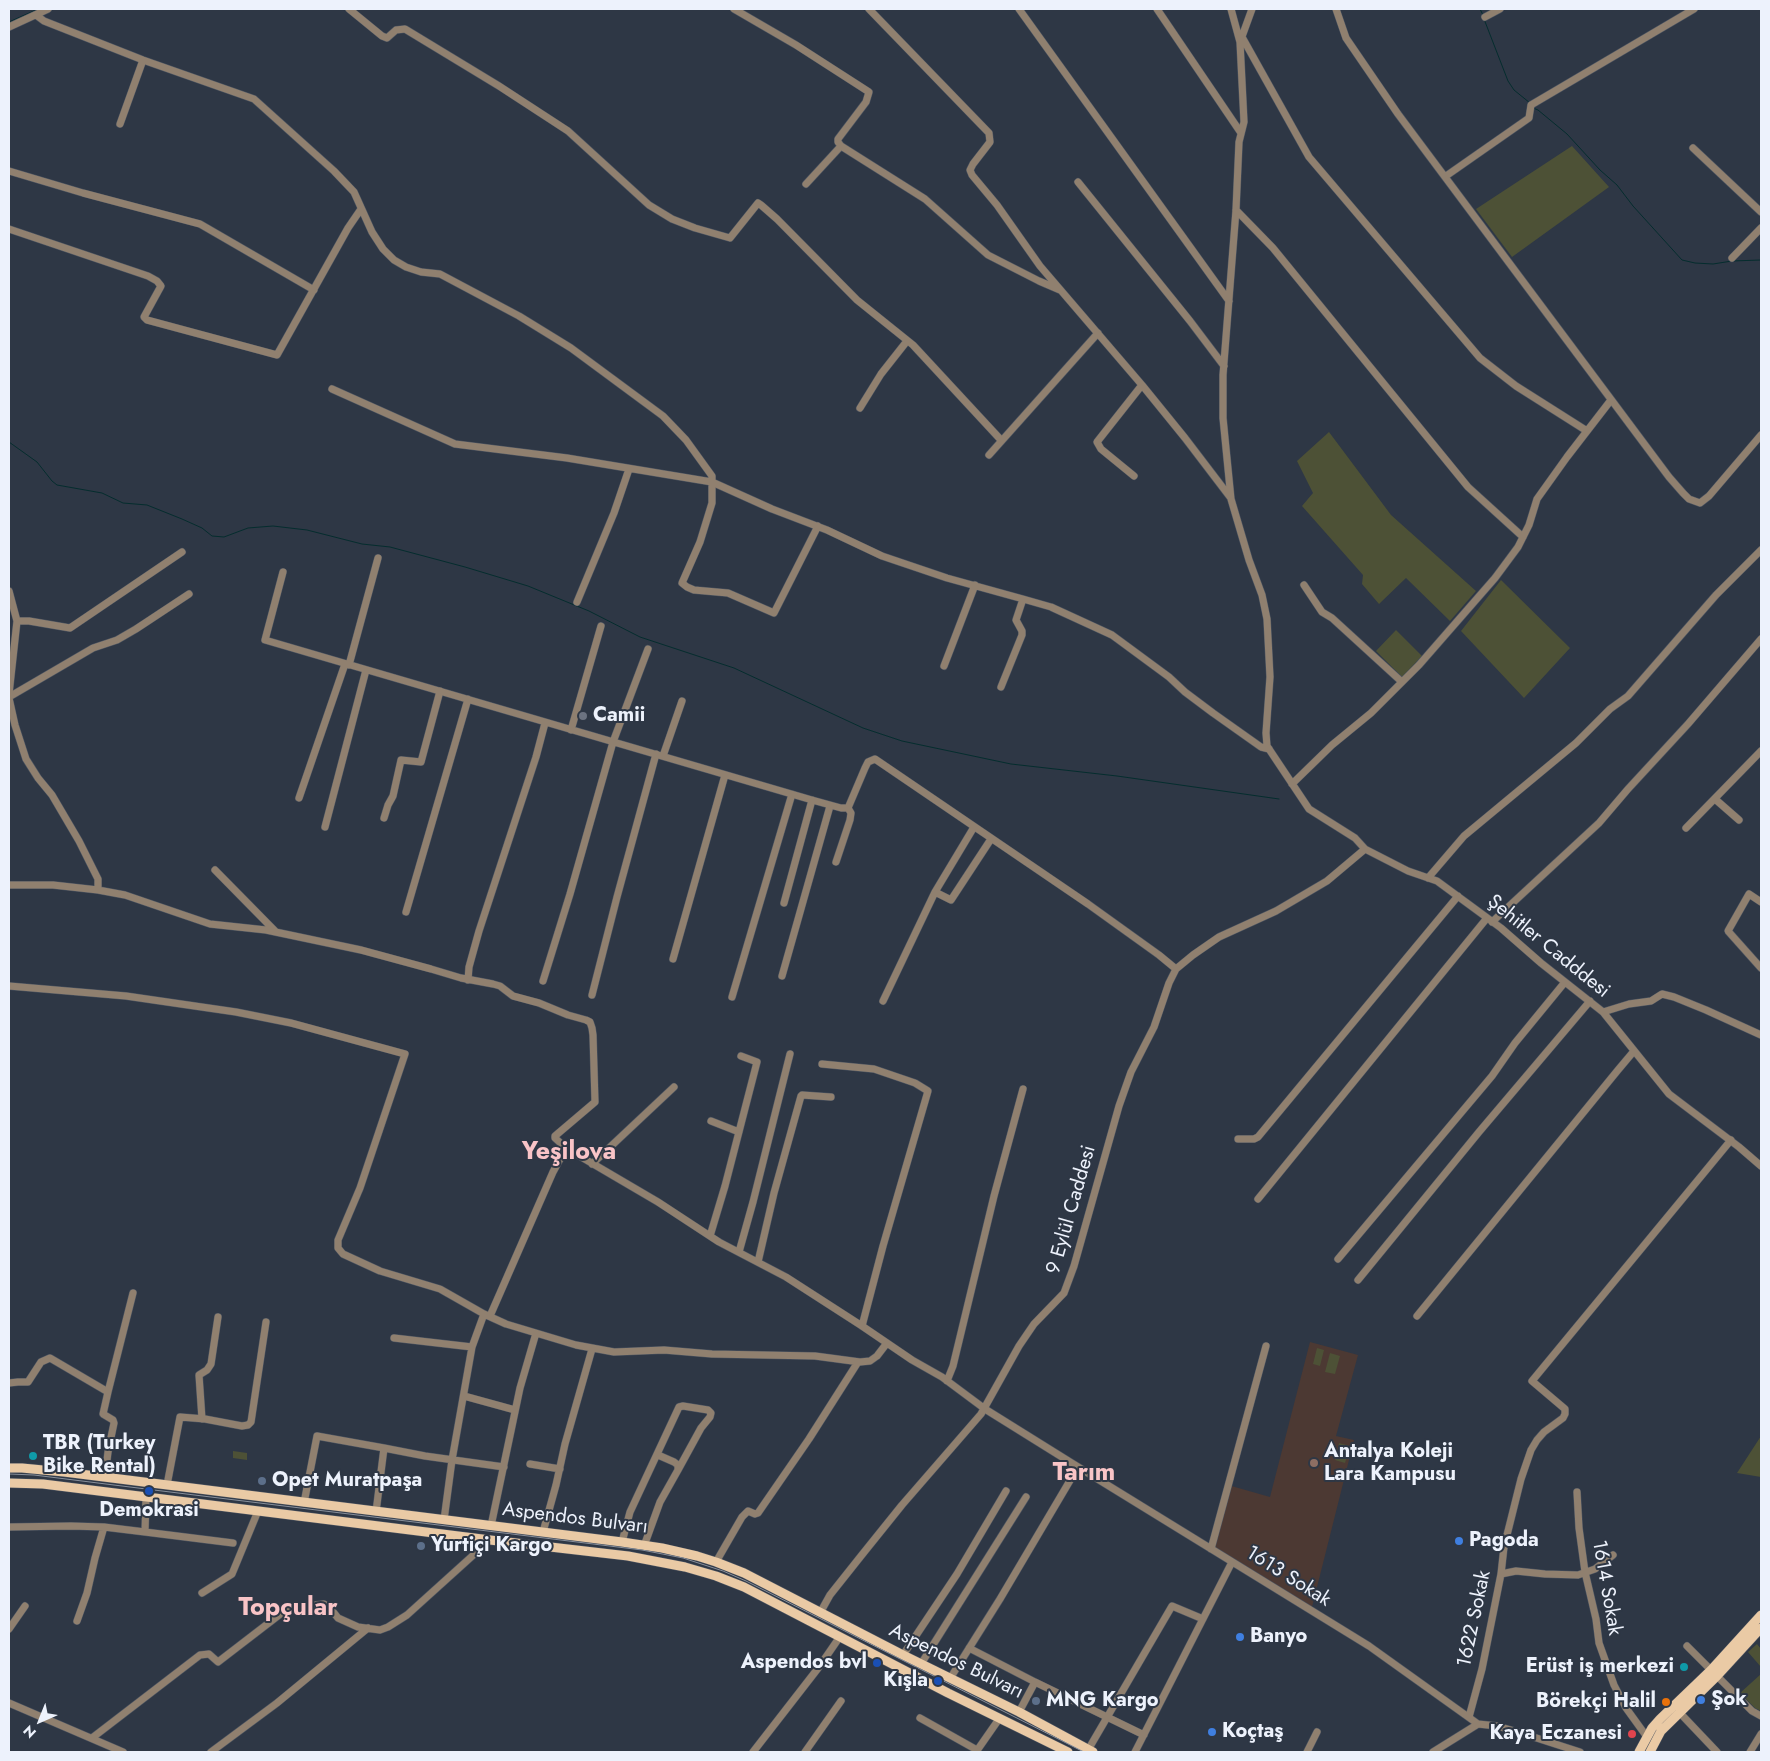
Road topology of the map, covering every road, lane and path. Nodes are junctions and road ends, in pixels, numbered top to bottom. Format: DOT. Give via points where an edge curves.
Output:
graph roads {
  1 [pos="48,9"];
  2 [pos="349,9"];
  3 [pos="734,9"];
  4 [pos="869,9"];
  5 [pos="1019,9"];
  6 [pos="1157,9"];
  7 [pos="1231,9"];
  8 [pos="1252,9"];
  9 [pos="1336,9"];
  10 [pos="1500,9"];
  11 [pos="1694,9"];
  12 [pos="36,14"];
  13 [pos="1485,17"];
  14 [pos="9,27"];
  15 [pos="1241,39"];
  16 [pos="143,60"];
  17 [pos="120,124"];
  18 [pos="1241,133"];
  19 [pos="841,146"];
  20 [pos="1693,148"];
  21 [pos="9,171"];
  22 [pos="1446,176"];
  23 [pos="1078,182"];
  24 [pos="806,184"];
  25 [pos="361,209"];
  26 [pos="1236,210"];
  27 [pos="1761,212"];
  28 [pos="1761,228"];
  29 [pos="9,229"];
  30 [pos="1732,258"];
  31 [pos="314,290"];
  32 [pos="1062,291"];
  33 [pos="1229,302"];
  34 [pos="1098,333"];
  35 [pos="907,341"];
  36 [pos="1224,366"];
  37 [pos="1142,385"];
  38 [pos="332,389"];
  39 [pos="1611,400"];
  40 [pos="860,408"];
  41 [pos="1587,431"];
  42 [pos="1761,435"];
  43 [pos="1001,440"];
  44 [pos="989,455"];
  45 [pos="629,469"];
  46 [pos="1134,476"];
  47 [pos="712,482"];
  48 [pos="1231,499"];
  49 [pos="818,526"];
  50 [pos="1523,537"];
  51 [pos="1761,550"];
  52 [pos="182,552"];
  53 [pos="378,558"];
  54 [pos="283,572"];
  55 [pos="975,585"];
  56 [pos="1304,585"];
  57 [pos="9,591"];
  58 [pos="189,594"];
  59 [pos="1023,599"];
  60 [pos="577,602"];
  61 [pos="16,621"];
  62 [pos="601,626"];
  63 [pos="1761,640"];
  64 [pos="648,649"];
  65 [pos="347,664"];
  66 [pos="944,666"];
  67 [pos="366,670"];
  68 [pos="1402,682"];
  69 [pos="1001,687"];
  70 [pos="440,691"];
  71 [pos="9,696"];
  72 [pos="468,699"];
  73 [pos="682,701"];
  74 [pos="545,723"];
  75 [pos="571,730"];
  76 [pos="613,742"];
  77 [pos="1269,749"];
  78 [pos="1761,751"];
  79 [pos="660,755"];
  80 [pos="725,775"];
  81 [pos="1292,784"];
  82 [pos="792,794"];
  83 [pos="299,798"];
  84 [pos="1715,799"];
  85 [pos="812,800"];
  86 [pos="830,806"];
  87 [pos="848,808"];
  88 [pos="384,818"];
  89 [pos="1739,820"];
  90 [pos="325,827"];
  91 [pos="974,827"];
  92 [pos="1686,828"];
  93 [pos="992,839"];
  94 [pos="1366,849"];
  95 [pos="836,862"];
  96 [pos="215,870"];
  97 [pos="1428,878"];
  98 [pos="9,885"];
  99 [pos="98,890"];
  100 [pos="934,892"];
  101 [pos="1458,896"];
  102 [pos="1761,902"];
  103 [pos="784,903"];
  104 [pos="406,912"];
  105 [pos="1490,920"];
  106 [pos="276,932"];
  107 [pos="673,959"];
  108 [pos="1761,968"];
  109 [pos="1176,969"];
  110 [pos="782,976"];
  111 [pos="468,980"];
  112 [pos="543,981"];
  113 [pos="1565,982"];
  114 [pos="9,986"];
  115 [pos="592,995"];
  116 [pos="732,997"];
  117 [pos="883,1001"];
  118 [pos="1590,1001"];
  119 [pos="1603,1012"];
  120 [pos="1761,1035"];
  121 [pos="1634,1051"];
  122 [pos="790,1054"];
  123 [pos="741,1056"];
  124 [pos="822,1064"];
  125 [pos="674,1088"];
  126 [pos="1023,1089"];
  127 [pos="831,1097"];
  128 [pos="711,1122"];
  129 [pos="739,1132"];
  130 [pos="1238,1139"];
  131 [pos="1731,1140"];
  132 [pos="566,1148"];
  133 [pos="592,1164"];
  134 [pos="1761,1166"];
  135 [pos="1258,1199"];
  136 [pos="710,1236"];
  137 [pos="738,1252"];
  138 [pos="1338,1259"];
  139 [pos="758,1262"];
  140 [pos="1358,1280"];
  141 [pos="133,1293"];
  142 [pos="487,1315"];
  143 [pos="1417,1316"];
  144 [pos="218,1317"];
  145 [pos="266,1322"];
  146 [pos="862,1326"];
  147 [pos="536,1333"];
  148 [pos="394,1338"];
  149 [pos="887,1343"];
  150 [pos="1266,1346"];
  151 [pos="472,1347"];
  152 [pos="592,1349"];
  153 [pos="858,1362"];
  154 [pos="947,1381"];
  155 [pos="9,1383"];
  156 [pos="108,1392"];
  157 [pos="464,1396"];
  158 [pos="985,1408"];
  159 [pos="515,1410"];
  160 [pos="202,1419"];
  161 [pos="384,1448"];
  162 [pos="658,1455"];
  163 [pos="452,1460"];
  164 [pos="530,1464"];
  165 [pos="504,1467"];
  166 [pos="1078,1467"];
  167 [pos="9,1468"];
  168 [pos="560,1469"];
  169 [pos="678,1470"];
  170 [pos="105,1477"];
  171 [pos="9,1482"];
  172 [pos="167,1485"];
  173 [pos="1006,1491"];
  174 [pos="1577,1492"];
  175 [pos="146,1497"];
  176 [pos="1026,1497"];
  177 [pos="304,1503"];
  178 [pos="258,1511"];
  179 [pos="376,1512"];
  180 [pos="444,1520"];
  181 [pos="491,1526"];
  182 [pos="9,1527"];
  183 [pos="104,1527"];
  184 [pos="145,1532"];
  185 [pos="543,1532"];
  186 [pos="490,1540"];
  187 [pos="622,1542"];
  188 [pos="233,1543"];
  189 [pos="644,1546"];
  190 [pos="1211,1549"];
  191 [pos="1613,1555"];
  192 [pos="716,1562"];
  193 [pos="1232,1562"];
  194 [pos="1584,1572"];
  195 [pos="1501,1574"];
  196 [pos="202,1593"];
  197 [pos="25,1606"];
  198 [pos="820,1613"];
  199 [pos="1761,1615"];
  200 [pos="1203,1619"];
  201 [pos="77,1621"];
  202 [pos="368,1628"];
  203 [pos="1761,1628"];
  204 [pos="9,1629"];
  205 [pos="839,1638"];
  206 [pos="1687,1646"];
  207 [pos="969,1648"];
  208 [pos="903,1655"];
  209 [pos="921,1664"];
  210 [pos="1714,1673"];
  211 [pos="951,1677"];
  212 [pos="1035,1682"];
  213 [pos="841,1701"];
  214 [pos="9,1703"];
  215 [pos="1018,1712"];
  216 [pos="1678,1712"];
  217 [pos="1107,1716"];
  218 [pos="1761,1716"];
  219 [pos="1469,1717"];
  220 [pos="920,1718"];
  221 [pos="998,1719"];
  222 [pos="1478,1724"];
  223 [pos="1318,1732"];
  224 [pos="1144,1735"];
  225 [pos="1761,1735"];
  226 [pos="1647,1737"];
  227 [pos="92,1738"];
  228 [pos="977,1751"];
  229 [pos="1091,1751"];
  230 [pos="123,1752"];
  231 [pos="211,1752"];
  232 [pos="753,1752"];
  233 [pos="805,1752"];
  234 [pos="1068,1752"];
  235 [pos="1135,1752"];
  236 [pos="1307,1752"];
  237 [pos="1433,1752"];
  238 [pos="1580,1752"];
  239 [pos="1639,1752"];
  240 [pos="1650,1752"];
  241 [pos="1717,1752"];
  242 [pos="1750,1752"];
  1 -- 12 [label="street"];
  2 -- 35 [label="street" via="382,36 387,38 396,30 405,29 499,86 568,131 649,205 672,219 730,238 758,203 857,300"];
  3 -- 19 [label="street" via="869,92 866,102 838,139"];
  4 -- 32 [label="street" via="989,133 990,142 973,164 972,176 998,204 1040,266"];
  5 -- 33 [label="street"];
  6 -- 18 [label="street"];
  7 -- 15 [label="street"];
  8 -- 15 [label="street"];
  9 -- 22 [label="street" via="1346,38 1357,55"];
  10 -- 13 [label="street"];
  11 -- 22 [label="street" via="1531,108 1529,118"];
  12 -- 14 [label="street"];
  12 -- 16 [label="street" via="44,21"];
  15 -- 18 [label="street" via="1244,122"];
  15 -- 41 [label="street" via="1309,157 1480,358 1516,386"];
  16 -- 17 [label="street"];
  16 -- 25 [label="street" via="254,99 334,171 354,192"];
  18 -- 26 [label="street"];
  19 -- 24 [label="street"];
  19 -- 32 [label="street" via="925,199 988,255"];
  20 -- 27 [label="street"];
  21 -- 31 [label="street" via="200,224"];
  22 -- 39 [label="street"];
  23 -- 36 [label="street"];
  25 -- 31 [label="street"];
  25 -- 47 [label="street" via="380,243 394,260 421,272 440,274 519,316 571,348 663,416 703,462"];
  26 -- 33 [label="street"];
  26 -- 50 [label="street" via="1273,248 1468,487"];
  28 -- 30 [label="street"];
  29 -- 31 [label="street" via="157,280 161,286 144,317 148,320 277,355"];
  32 -- 34 [label="street"];
  33 -- 36 [label="street"];
  34 -- 37 [label="street"];
  34 -- 43 [label="street"];
  35 -- 40 [label="street"];
  35 -- 43 [label="street"];
  36 -- 48 [label="street" via="1223,418"];
  37 -- 46 [label="street" via="1097,442"];
  37 -- 48 [label="street"];
  38 -- 45 [label="street" via="455,444"];
  39 -- 41 [label="street"];
  39 -- 42 [label="street" via="1674,482 1689,499 1700,503"];
  41 -- 50 [label="street" via="1538,499"];
  43 -- 44 [label="street"];
  45 -- 47 [label="street"];
  45 -- 60 [label="street"];
  47 -- 49 [label="street"];
  47 -- 49 [label="street" via="712,503 682,583 694,590 728,593 774,613"];
  48 -- 77 [label="street" via="1267,618 1270,677 1266,733"];
  49 -- 55 [label="street" via="882,556"];
  50 -- 68 [label="street" via="1495,578"];
  51 -- 97 [label="street" via="1716,595 1628,696 1464,836"];
  52 -- 61 [label="street" via="70,628"];
  53 -- 65 [label="street"];
  54 -- 65 [label="street" via="265,640"];
  55 -- 59 [label="street"];
  55 -- 66 [label="street"];
  56 -- 68 [label="street" via="1322,612"];
  57 -- 61 [label="street"];
  58 -- 71 [label="street" via="117,640 93,648"];
  59 -- 69 [label="street" via="1016,620 1022,635"];
  59 -- 77 [label="street" via="1051,607 1112,635 1213,713 1261,747"];
  61 -- 71 [label="street"];
  62 -- 75 [label="street"];
  63 -- 105 [label="street" via="1600,823"];
  64 -- 76 [label="street"];
  65 -- 67 [label="street"];
  65 -- 83 [label="street"];
  67 -- 70 [label="street"];
  67 -- 90 [label="street"];
  68 -- 81 [label="street"];
  70 -- 72 [label="street"];
  70 -- 88 [label="street" via="421,762 401,760"];
  71 -- 99 [label="street" via="26,758 79,841 98,879"];
  72 -- 74 [label="street"];
  72 -- 104 [label="street"];
  73 -- 79 [label="street"];
  74 -- 75 [label="street"];
  74 -- 111 [label="street" via="479,931"];
  75 -- 76 [label="street"];
  76 -- 79 [label="street"];
  76 -- 112 [label="street"];
  77 -- 81 [label="street, Şehitler Cadddesi"];
  78 -- 84 [label="street"];
  79 -- 80 [label="street"];
  79 -- 115 [label="street" via="612,914"];
  80 -- 82 [label="street"];
  80 -- 107 [label="street"];
  81 -- 94 [label="street, Şehitler Cadddesi" via="1309,809 1355,838"];
  82 -- 85 [label="street"];
  82 -- 116 [label="street"];
  84 -- 89 [label="street"];
  84 -- 92 [label="street"];
  85 -- 86 [label="street"];
  85 -- 103 [label="street"];
  86 -- 87 [label="street"];
  86 -- 110 [label="street"];
  87 -- 91 [label="street" via="868,762 875,759"];
  87 -- 95 [label="street" via="850,820"];
  91 -- 93 [label="street"];
  91 -- 100 [label="street"];
  93 -- 100 [label="street" via="951,900"];
  93 -- 109 [label="street" via="1104,915"];
  94 -- 97 [label="street, Şehitler Cadddesi"];
  94 -- 109 [label="street, 9 Eylül Caddesi" via="1327,882 1276,911 1219,937"];
  96 -- 106 [label="street"];
  97 -- 101 [label="street, Şehitler Cadddesi"];
  98 -- 99 [label="street"];
  99 -- 106 [label="street" via="125,895 210,924"];
  100 -- 117 [label="street"];
  101 -- 105 [label="street, Şehitler Cadddesi"];
  101 -- 130 [label="street" via="1258,1137"];
  102 -- 108 [label="street" via="1749,894 1728,931"];
  105 -- 113 [label="street, Şehitler Cadddesi"];
  105 -- 135 [label="street"];
  106 -- 111 [label="street" via="360,950"];
  109 -- 158 [label="street, 9 Eylül Caddesi" via="1119,1106 1067,1287 1019,1346"];
  111 -- 132 [label="street" via="500,986 513,996 590,1022 595,1102 555,1136"];
  113 -- 118 [label="street, Şehitler Cadddesi"];
  113 -- 138 [label="street" via="1492,1076"];
  114 -- 142 [label="street" via="126,996 236,1012 405,1054 360,1188 338,1240 338,1248 343,1254 380,1271 440,1289"];
  118 -- 119 [label="street, Şehitler Cadddesi"];
  118 -- 140 [label="street"];
  119 -- 120 [label="street" via="1651,1001 1662,994"];
  119 -- 121 [label="street, Şehitler Cadddesi"];
  121 -- 131 [label="street, Şehitler Cadddesi" via="1669,1094"];
  121 -- 143 [label="street"];
  122 -- 137 [label="street"];
  123 -- 129 [label="street" via="758,1062"];
  124 -- 146 [label="street" via="874,1069 915,1083 928,1091"];
  125 -- 133 [label="street"];
  126 -- 154 [label="street"];
  127 -- 139 [label="street" via="801,1096"];
  128 -- 129 [label="street"];
  129 -- 136 [label="street"];
  131 -- 134 [label="street, Şehitler Cadddesi"];
  131 -- 195 [label="street, 1622 Sokak" via="1532,1381 1565,1409 1565,1414 1544,1432 1530,1450 1509,1524"];
  132 -- 133 [label="street, 1613 Sokak"];
  132 -- 142 [label="street"];
  133 -- 136 [label="street, 1613 Sokak"];
  136 -- 137 [label="street, 1613 Sokak"];
  137 -- 139 [label="street, 1613 Sokak"];
  139 -- 146 [label="street, 1613 Sokak"];
  141 -- 156 [label="street"];
  142 -- 147 [label="street"];
  142 -- 151 [label="street"];
  144 -- 160 [label="street" via="211,1364 199,1375"];
  145 -- 160 [label="street" via="251,1422 242,1426"];
  146 -- 149 [label="street, 1613 Sokak"];
  147 -- 152 [label="street"];
  147 -- 159 [label="street"];
  148 -- 151 [label="street"];
  149 -- 153 [label="street" via="870,1361"];
  149 -- 154 [label="street, 1613 Sokak"];
  150 -- 190 [label="street"];
  151 -- 157 [label="street"];
  152 -- 153 [label="street" via="815,1356"];
  152 -- 168 [label="street"];
  153 -- 192 [label="street" via="758,1513 748,1511 742,1517"];
  154 -- 158 [label="street, 1613 Sokak"];
  155 -- 156 [label="street" via="28,1382 41,1362 50,1358"];
  156 -- 170 [label="street" via="103,1414 114,1423"];
  157 -- 159 [label="street"];
  157 -- 163 [label="street"];
  158 -- 166 [label="street, 1613 Sokak"];
  158 -- 198 [label="street, 9 Eylül Caddesi" via="861,1556"];
  159 -- 165 [label="street"];
  160 -- 172 [label="street" via="180,1417"];
  161 -- 163 [label="street"];
  161 -- 177 [label="street" via="317,1436"];
  161 -- 179 [label="street"];
  162 -- 169 [label="street" via="678,1465"];
  162 -- 169 [label="street" via="679,1408 708,1410 710,1416"];
  162 -- 187 [label="street" via="630,1512"];
  163 -- 165 [label="street"];
  163 -- 180 [label="street"];
  164 -- 168 [label="street"];
  165 -- 181 [label="street"];
  166 -- 190 [label="street, 1613 Sokak"];
  166 -- 207 [label="street"];
  167 -- 170 [label="main road, Aspendos Bulvarı"];
  168 -- 185 [label="street"];
  169 -- 189 [label="street" via="660,1502"];
  170 -- 172 [label="main road, Aspendos Bulvarı"];
  171 -- 175 [label="main road, Aspendos Bulvarı"];
  172 -- 177 [label="main road, Aspendos Bulvarı"];
  173 -- 208 [label="street" via="957,1574"];
  174 -- 194 [label="street, 1614 Sokak"];
  175 -- 178 [label="main road, Aspendos Bulvarı"];
  175 -- 184 [label="street"];
  176 -- 209 [label="street"];
  177 -- 179 [label="main road, Aspendos Bulvarı"];
  178 -- 186 [label="main road, Aspendos Bulvarı"];
  178 -- 196 [label="street" via="232,1574"];
  179 -- 180 [label="main road, Aspendos Bulvarı"];
  180 -- 181 [label="main road, Aspendos Bulvarı"];
  181 -- 185 [label="main road, Aspendos Bulvarı"];
  182 -- 183 [label="street"];
  183 -- 184 [label="street"];
  183 -- 201 [label="street"];
  184 -- 188 [label="street"];
  185 -- 187 [label="main road, Aspendos Bulvarı"];
  186 -- 202 [label="street" via="407,1615 380,1630"];
  186 -- 205 [label="main road, Aspendos Bulvarı" via="628,1556 685,1567 744,1587"];
  187 -- 189 [label="main road, Aspendos Bulvarı"];
  189 -- 192 [label="main road, Aspendos Bulvarı"];
  190 -- 193 [label="street, 1613 Sokak"];
  191 -- 194 [label="street"];
  192 -- 198 [label="main road, Aspendos Bulvarı"];
  193 -- 200 [label="street"];
  193 -- 219 [label="street, 1613 Sokak" via="1369,1646"];
  194 -- 195 [label="street" via="1578,1575 1516,1571"];
  194 -- 226 [label="street, 1614 Sokak" via="1599,1643 1614,1685"];
  195 -- 219 [label="street, 1622 Sokak"];
  197 -- 204 [label="street"];
  198 -- 208 [label="main road, Aspendos Bulvarı"];
  199 -- 210 [label="main road"];
  200 -- 217 [label="street" via="1172,1606"];
  200 -- 224 [label="street"];
  202 -- 227 [label="street" via="338,1618 324,1604 291,1608 218,1662 208,1654 200,1655"];
  202 -- 231 [label="street" via="278,1703"];
  203 -- 210 [label="main road"];
  205 -- 221 [label="main road, Aspendos Bulvarı"];
  205 -- 232 [label="street"];
  206 -- 210 [label="street"];
  207 -- 211 [label="street"];
  207 -- 212 [label="street"];
  208 -- 209 [label="main road, Aspendos Bulvarı"];
  209 -- 211 [label="main road, Aspendos Bulvarı"];
  210 -- 216 [label="main road"];
  210 -- 218 [label="street"];
  210 -- 226 [label="main road" via="1660,1719"];
  211 -- 215 [label="main road, Aspendos Bulvarı"];
  212 -- 215 [label="street"];
  212 -- 217 [label="street"];
  213 -- 233 [label="street"];
  214 -- 227 [label="street"];
  215 -- 229 [label="main road, Aspendos Bulvarı"];
  216 -- 240 [label="main road" via="1659,1734"];
  216 -- 241 [label="street"];
  217 -- 224 [label="street"];
  217 -- 229 [label="street"];
  219 -- 222 [label="street, 1613 Sokak"];
  220 -- 228 [label="street"];
  221 -- 228 [label="street"];
  221 -- 234 [label="main road, Aspendos Bulvarı"];
  222 -- 237 [label="street"];
  222 -- 238 [label="street, 1613 Sokak" via="1497,1726"];
  223 -- 236 [label="street"];
  224 -- 235 [label="street"];
  225 -- 242 [label="street"];
  226 -- 239 [label="main road"];
  227 -- 230 [label="street"];
}
